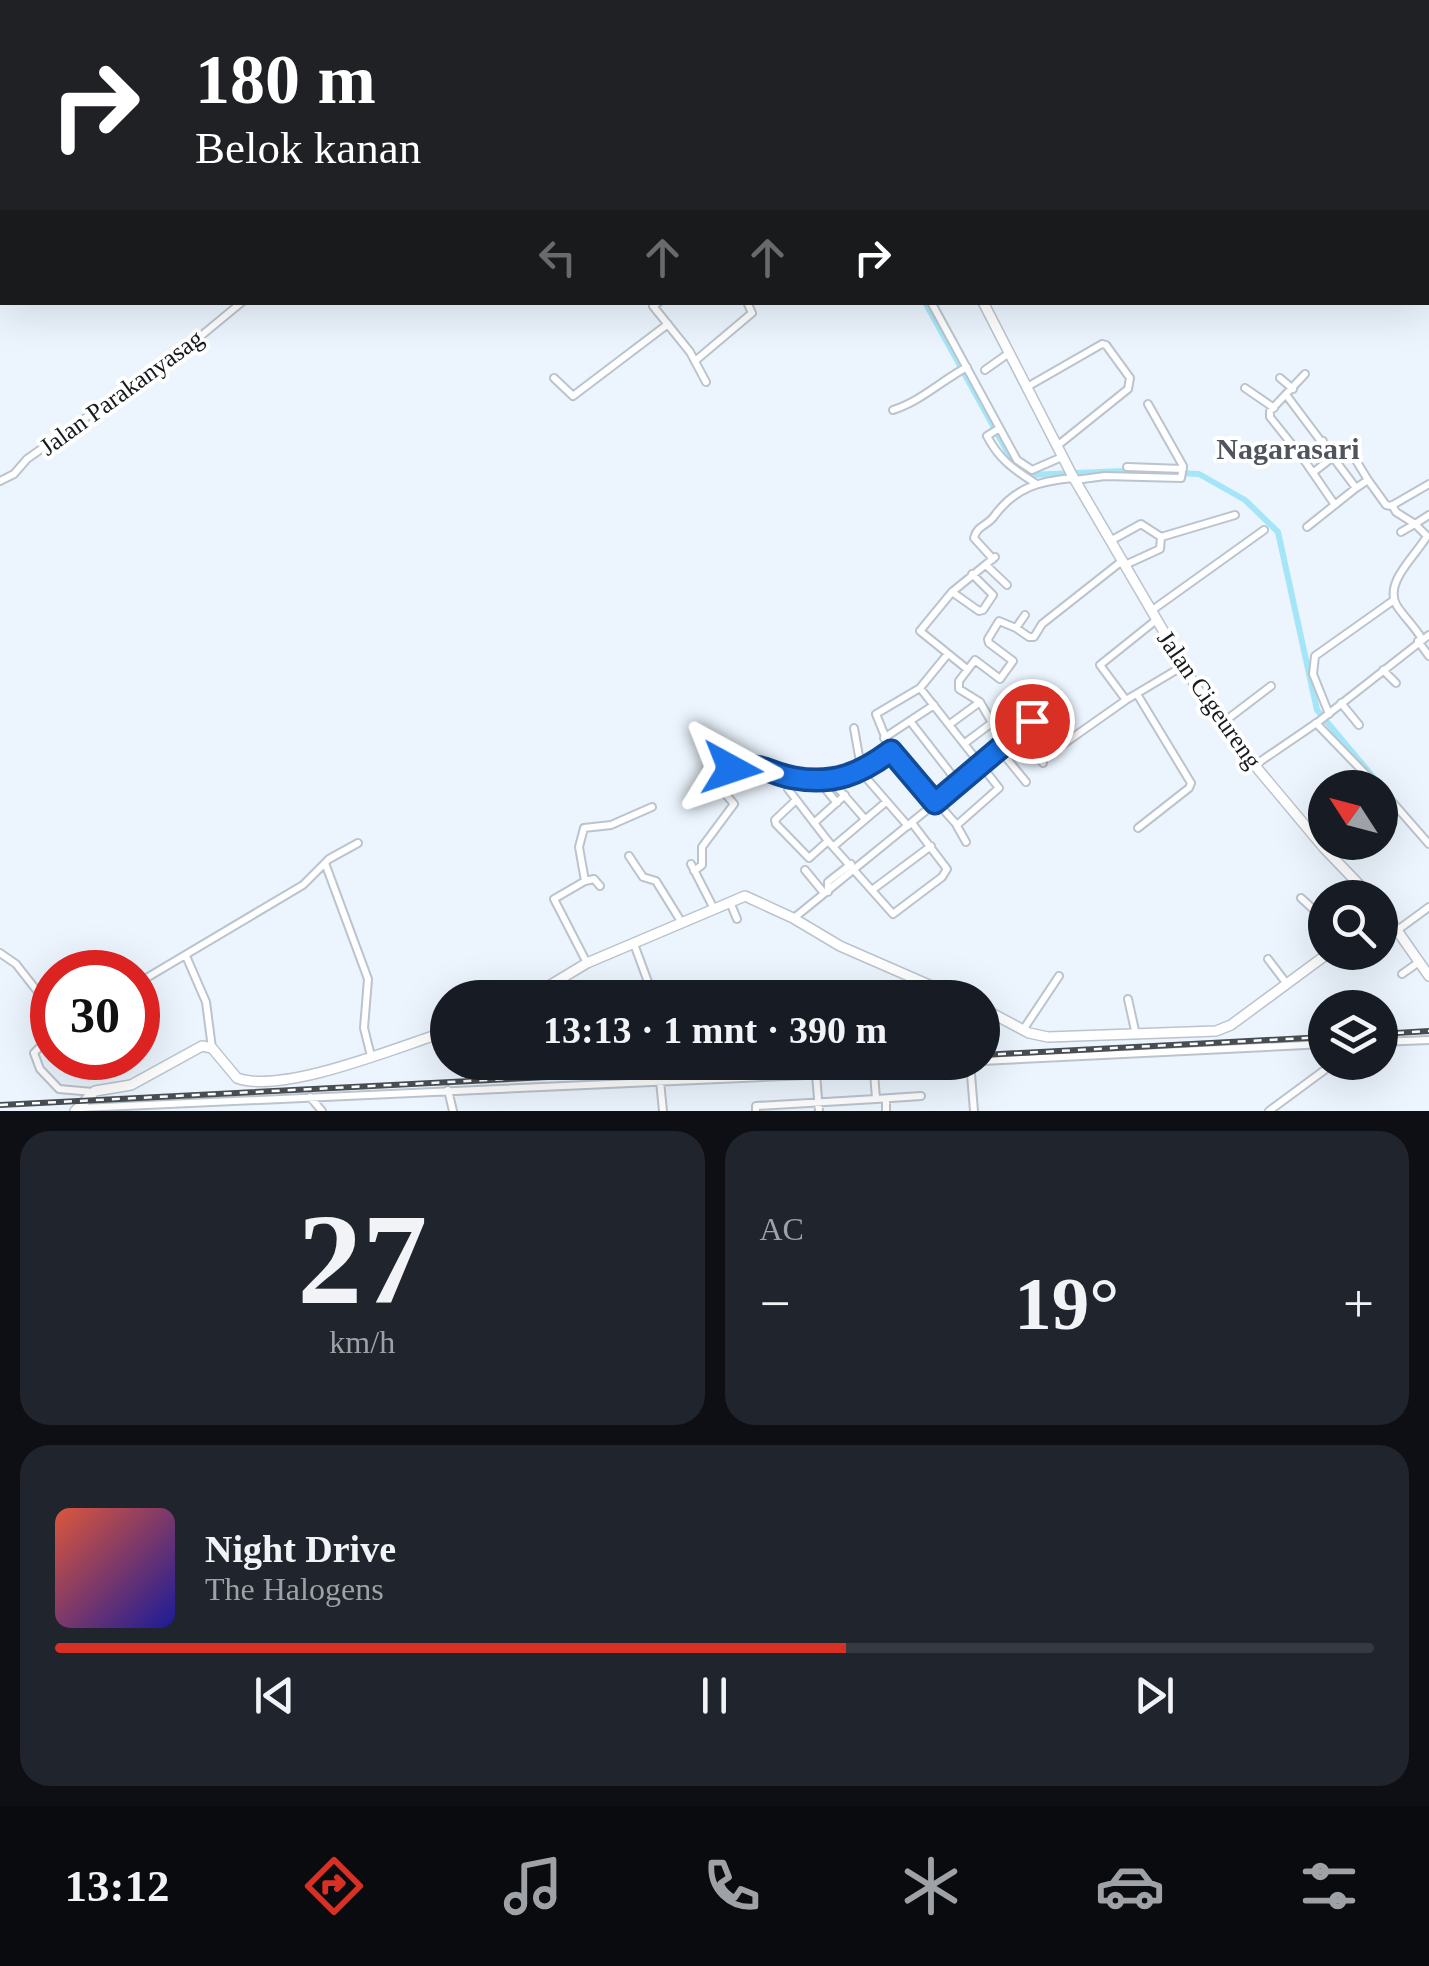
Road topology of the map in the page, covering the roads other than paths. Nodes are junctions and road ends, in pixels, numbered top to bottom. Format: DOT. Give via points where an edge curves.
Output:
graph roads {
  1 [pos="238,305"];
  2 [pos="655,305"];
  3 [pos="748,305"];
  4 [pos="932,305"];
  5 [pos="984,305"];
  6 [pos="668,324"];
  7 [pos="1009,353"];
  8 [pos="695,361"];
  9 [pos="963,369"];
  10 [pos="985,370"];
  11 [pos="1305,374"];
  12 [pos="554,378"];
  13 [pos="1280,378"];
  14 [pos="706,382"];
  15 [pos="1027,387"];
  16 [pos="1245,388"];
  17 [pos="1290,392"];
  18 [pos="1148,404"];
  19 [pos="1274,408"];
  20 [pos="893,410"];
  21 [pos="994,431"];
  22 [pos="1323,441"];
  23 [pos="1057,446"];
  24 [pos="1062,457"];
  25 [pos="1302,457"];
  26 [pos="1334,457"];
  27 [pos="1358,462"];
  28 [pos="1127,467"];
  29 [pos="1182,471"];
  30 [pos="1315,471"];
  31 [pos="1072,475"];
  32 [pos="1368,480"];
  33 [pos="0,481"];
  34 [pos="1035,483"];
  35 [pos="1429,484"];
  36 [pos="1356,488"];
  37 [pos="1336,505"];
  38 [pos="1392,505"];
  39 [pos="1234,515"];
  40 [pos="1429,515"];
  41 [pos="1415,524"];
  42 [pos="1307,527"];
  43 [pos="1264,530"];
  44 [pos="1401,532"];
  45 [pos="1428,535"];
  46 [pos="1161,537"];
  47 [pos="1112,540"];
  48 [pos="991,560"];
  49 [pos="1124,563"];
  50 [pos="972,574"];
  51 [pos="1007,585"];
  52 [pos="952,592"];
  53 [pos="1394,600"];
  54 [pos="1024,616"];
  55 [pos="1153,617"];
  56 [pos="1016,628"];
  57 [pos="1423,638"];
  58 [pos="947,655"];
  59 [pos="1429,656"];
  60 [pos="1183,666"];
  61 [pos="967,668"];
  62 [pos="1382,670"];
  63 [pos="1396,683"];
  64 [pos="1271,686"];
  65 [pos="920,688"];
  66 [pos="1056,694"];
  67 [pos="1137,694"];
  68 [pos="1126,700"];
  69 [pos="980,702"];
  70 [pos="1342,703"];
  71 [pos="934,705"];
  72 [pos="1322,719"];
  73 [pos="910,720"];
  74 [pos="991,721"];
  75 [pos="1028,723"];
  76 [pos="950,724"];
  77 [pos="1221,724"];
  78 [pos="1359,726"];
  79 [pos="854,728"];
  80 [pos="1018,734"];
  81 [pos="884,738"];
  82 [pos="965,744"];
  83 [pos="1000,750"];
  84 [pos="891,751"];
  85 [pos="983,764"];
  86 [pos="1043,764"];
  87 [pos="1255,765"];
  88 [pos="1365,770"];
  89 [pos="862,773"];
  90 [pos="830,779"];
  91 [pos="819,781"];
  92 [pos="1026,782"];
  93 [pos="959,784"];
  94 [pos="788,790"];
  95 [pos="845,795"];
  96 [pos="796,800"];
  97 [pos="886,802"];
  98 [pos="836,803"];
  99 [pos="935,803"];
  100 [pos="652,808"];
  101 [pos="1398,809"];
  102 [pos="864,818"];
  103 [pos="814,823"];
  104 [pos="1308,823"];
  105 [pos="910,824"];
  106 [pos="956,825"];
  107 [pos="1138,828"];
  108 [pos="966,842"];
  109 [pos="358,843"];
  110 [pos="831,844"];
  111 [pos="1429,844"];
  112 [pos="931,846"];
  113 [pos="629,856"];
  114 [pos="1340,860"];
  115 [pos="325,862"];
  116 [pos="853,866"];
  117 [pos="805,870"];
  118 [pos="1357,880"];
  119 [pos="585,881"];
  120 [pos="600,886"];
  121 [pos="872,890"];
  122 [pos="827,893"];
  123 [pos="1301,898"];
  124 [pos="730,900"];
  125 [pos="1308,904"];
  126 [pos="1429,908"];
  127 [pos="714,909"];
  128 [pos="794,918"];
  129 [pos="737,919"];
  130 [pos="682,924"];
  131 [pos="1399,929"];
  132 [pos="634,944"];
  133 [pos="0,953"];
  134 [pos="186,956"];
  135 [pos="1268,959"];
  136 [pos="1420,962"];
  137 [pos="587,963"];
  138 [pos="1308,968"];
  139 [pos="160,971"];
  140 [pos="1402,974"];
  141 [pos="1059,976"];
  142 [pos="1429,976"];
  143 [pos="559,980"];
  144 [pos="648,980"];
  145 [pos="918,980"];
  146 [pos="30,982"];
  147 [pos="1287,984"];
  148 [pos="1128,1000"];
  149 [pos="1000,1018"];
  150 [pos="1023,1030"];
  151 [pos="1136,1036"];
  152 [pos="430,1037"];
  153 [pos="1429,1040"];
  154 [pos="1398,1041"];
  155 [pos="1308,1045"];
  156 [pos="212,1048"];
  157 [pos="371,1056"];
  158 [pos="1000,1060"];
  159 [pos="49,1080"];
  160 [pos="682,1080"];
  161 [pos="816,1080"];
  162 [pos="875,1080"];
  163 [pos="970,1080"];
  164 [pos="1312,1080"];
  165 [pos="660,1081"];
  166 [pos="448,1090"];
  167 [pos="309,1096"];
  168 [pos="921,1096"];
  169 [pos="886,1098"];
  170 [pos="876,1099"];
  171 [pos="192,1102"];
  172 [pos="84,1103"];
  173 [pos="818,1107"];
  174 [pos="152,1108"];
  175 [pos="1275,1109"];
  176 [pos="196,1111"];
  177 [pos="322,1111"];
  178 [pos="453,1111"];
  179 [pos="662,1111"];
  180 [pos="756,1111"];
  181 [pos="886,1111"];
  182 [pos="974,1111"];
  1 -- 33 [label="street, Jalan Parakanyasag"];
  2 -- 6 [label="street"];
  3 -- 8 [label="street" via="752,313"];
  4 -- 9 [label="street"];
  5 -- 7 [label="street, Jalan Cigeureng"];
  6 -- 8 [label="street"];
  6 -- 12 [label="street" via="573,396"];
  7 -- 10 [label="street"];
  7 -- 15 [label="street, Jalan Cigeureng"];
  8 -- 14 [label="street"];
  9 -- 20 [label="street"];
  9 -- 21 [label="street"];
  11 -- 17 [label="street"];
  13 -- 17 [label="street"];
  15 -- 23 [label="street, Jalan Cigeureng"];
  15 -- 23 [label="street" via="1104,344 1130,378 1124,394"];
  16 -- 19 [label="street"];
  17 -- 19 [label="street"];
  17 -- 22 [label="street"];
  18 -- 29 [label="street"];
  19 -- 25 [label="street" via="1270,416"];
  21 -- 24 [label="street" via="1027,468"];
  21 -- 34 [label="street" via="987,436 995,452"];
  22 -- 25 [label="street"];
  22 -- 26 [label="street"];
  23 -- 24 [label="street, Jalan Cigeureng"];
  24 -- 31 [label="street, Jalan Cigeureng"];
  25 -- 30 [label="street"];
  26 -- 30 [label="street"];
  26 -- 36 [label="street"];
  27 -- 32 [label="street"];
  28 -- 29 [label="street"];
  29 -- 31 [label="street" via="1177,479"];
  30 -- 37 [label="street"];
  31 -- 34 [label="street"];
  31 -- 47 [label="street, Jalan Cigeureng"];
  32 -- 36 [label="street"];
  32 -- 38 [label="street"];
  34 -- 48 [label="street" via="976,530 974,538"];
  35 -- 38 [label="street"];
  36 -- 37 [label="street"];
  37 -- 42 [label="street"];
  38 -- 41 [label="street"];
  39 -- 46 [label="street"];
  40 -- 41 [label="street"];
  41 -- 44 [label="street"];
  41 -- 45 [label="street"];
  43 -- 55 [label="street"];
  45 -- 53 [label="street" via="1396,578"];
  46 -- 47 [label="street" via="1140,524"];
  46 -- 49 [label="street" via="1160,549"];
  47 -- 49 [label="street, Jalan Cigeureng"];
  48 -- 50 [label="street"];
  48 -- 51 [label="street"];
  49 -- 55 [label="street, Jalan Cigeureng"];
  49 -- 56 [label="street" via="1034,636"];
  50 -- 52 [label="street"];
  50 -- 52 [label="street" via="993,595 984,610"];
  52 -- 58 [label="street" via="920,631"];
  53 -- 57 [label="street"];
  53 -- 72 [label="street" via="1315,656"];
  54 -- 56 [label="street"];
  55 -- 60 [label="street, Jalan Cigeureng"];
  55 -- 68 [label="street" via="1100,665"];
  56 -- 61 [label="street" via="999,621 988,639 1013,661 1003,678 976,661"];
  57 -- 59 [label="street"];
  57 -- 62 [label="street"];
  58 -- 61 [label="street"];
  58 -- 65 [label="street"];
  60 -- 67 [label="street"];
  60 -- 77 [label="street, Jalan Cigeureng"];
  61 -- 69 [label="street" via="958,687"];
  62 -- 63 [label="street"];
  62 -- 70 [label="street"];
  64 -- 77 [label="street"];
  65 -- 71 [label="street"];
  65 -- 81 [label="street" via="878,711"];
  66 -- 75 [label="street"];
  67 -- 68 [label="street"];
  67 -- 107 [label="street" via="1191,783"];
  68 -- 75 [label="street" via="1064,744 1040,721"];
  69 -- 74 [label="street"];
  69 -- 76 [label="street"];
  70 -- 72 [label="street"];
  70 -- 78 [label="street"];
  71 -- 73 [label="street"];
  71 -- 76 [label="street"];
  72 -- 87 [label="street"];
  72 -- 88 [label="street"];
  73 -- 81 [label="street"];
  73 -- 93 [label="street"];
  74 -- 80 [label="street" via="1002,716"];
  74 -- 82 [label="street"];
  75 -- 80 [label="street"];
  76 -- 82 [label="street"];
  77 -- 87 [label="street, Jalan Cigeureng"];
  79 -- 89 [label="street"];
  80 -- 83 [label="street"];
  80 -- 86 [label="street"];
  81 -- 84 [label="street"];
  82 -- 85 [label="street"];
  83 -- 85 [label="street"];
  83 -- 92 [label="street"];
  84 -- 89 [label="street"];
  84 -- 99 [label="street"];
  85 -- 93 [label="street"];
  85 -- 106 [label="street" via="998,792"];
  87 -- 104 [label="street, Jalan Cigeureng"];
  89 -- 90 [label="street"];
  89 -- 97 [label="street"];
  90 -- 91 [label="street"];
  90 -- 95 [label="street"];
  91 -- 98 [label="street"];
  91 -- 127 [label="street" via="761,765 726,775 722,790 734,804 702,848 702,865 692,867"];
  93 -- 99 [label="street"];
  94 -- 96 [label="street"];
  95 -- 98 [label="street"];
  95 -- 102 [label="street"];
  96 -- 103 [label="street"];
  96 -- 110 [label="street" via="776,824 808,858"];
  97 -- 102 [label="street"];
  97 -- 105 [label="street"];
  98 -- 103 [label="street"];
  99 -- 105 [label="street"];
  99 -- 106 [label="street"];
  100 -- 119 [label="street" via="584,828 579,847"];
  101 -- 111 [label="street"];
  102 -- 110 [label="street"];
  103 -- 110 [label="street"];
  105 -- 112 [label="street"];
  105 -- 116 [label="street"];
  106 -- 108 [label="street"];
  109 -- 115 [label="street"];
  110 -- 116 [label="street"];
  112 -- 121 [label="street"];
  112 -- 121 [label="street" via="946,873 895,913"];
  113 -- 130 [label="street" via="643,878 656,881"];
  114 -- 118 [label="street, Jalan Cigeureng"];
  115 -- 134 [label="street" via="303,885"];
  115 -- 157 [label="street" via="368,978 364,1028"];
  116 -- 121 [label="street"];
  116 -- 122 [label="street"];
  117 -- 122 [label="street"];
  119 -- 120 [label="street"];
  119 -- 137 [label="street" via="554,901"];
  122 -- 128 [label="street"];
  123 -- 125 [label="street"];
  124 -- 127 [label="street"];
  124 -- 128 [label="street" via="745,896"];
  124 -- 129 [label="street"];
  126 -- 131 [label="street"];
  127 -- 130 [label="street"];
  128 -- 145 [label="street"];
  130 -- 132 [label="street"];
  131 -- 136 [label="street"];
  132 -- 137 [label="street"];
  132 -- 144 [label="street"];
  133 -- 146 [label="street"];
  134 -- 139 [label="street"];
  134 -- 156 [label="street" via="206,1002"];
  135 -- 147 [label="street"];
  136 -- 140 [label="street"];
  136 -- 142 [label="street"];
  137 -- 143 [label="street"];
  138 -- 147 [label="street"];
  141 -- 150 [label="street"];
  147 -- 151 [label="street" via="1222,1030"];
  148 -- 151 [label="street"];
  149 -- 150 [label="street"];
  150 -- 151 [label="street" via="1048,1037"];
  152 -- 157 [label="street"];
  153 -- 154 [label="street"];
  155 -- 158 [label="street"];
  156 -- 157 [label="street" via="246,1081 325,1071"];
  156 -- 172 [label="street" via="202,1046"];
  159 -- 172 [label="street"];
  160 -- 165 [label="street"];
  161 -- 173 [label="street"];
  162 -- 170 [label="street"];
  163 -- 182 [label="street"];
  164 -- 175 [label="street"];
  165 -- 166 [label="street"];
  165 -- 179 [label="street"];
  166 -- 167 [label="street"];
  166 -- 178 [label="street"];
  167 -- 171 [label="street"];
  167 -- 177 [label="street"];
  168 -- 169 [label="street"];
  169 -- 170 [label="street"];
  169 -- 181 [label="street"];
  170 -- 173 [label="street"];
  171 -- 174 [label="street"];
  171 -- 176 [label="street"];
  172 -- 174 [label="street"];
  173 -- 180 [label="street"];
}
